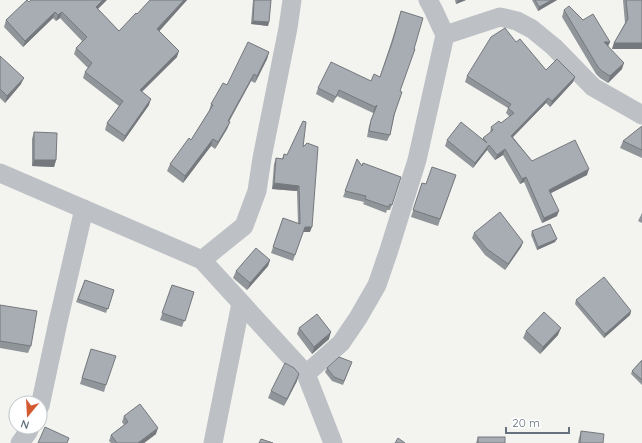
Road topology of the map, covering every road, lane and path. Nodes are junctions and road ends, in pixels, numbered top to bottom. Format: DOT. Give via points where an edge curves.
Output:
graph roads {
  1 [pos="292,0"];
  2 [pos="428,0"];
  3 [pos="445,35"];
  4 [pos="642,115"];
  5 [pos="0,173"];
  6 [pos="84,209"];
  7 [pos="202,260"];
  8 [pos="242,303"];
  9 [pos="306,374"];
  10 [pos="42,395"];
  11 [pos="213,443"];
  12 [pos="333,443"];
  1 -- 7 [label="street" via="258,191 244,226"];
  2 -- 3 [label="street"];
  3 -- 4 [label="street" via="500,17 517,21 532,29 554,47 593,87"];
  3 -- 9 [label="street" via="417,160 377,285 341,343"];
  5 -- 6 [label="street"];
  6 -- 7 [label="street"];
  6 -- 10 [label="street"];
  7 -- 8 [label="street"];
  8 -- 9 [label="street"];
  8 -- 11 [label="street"];
  9 -- 12 [label="street"];
}
